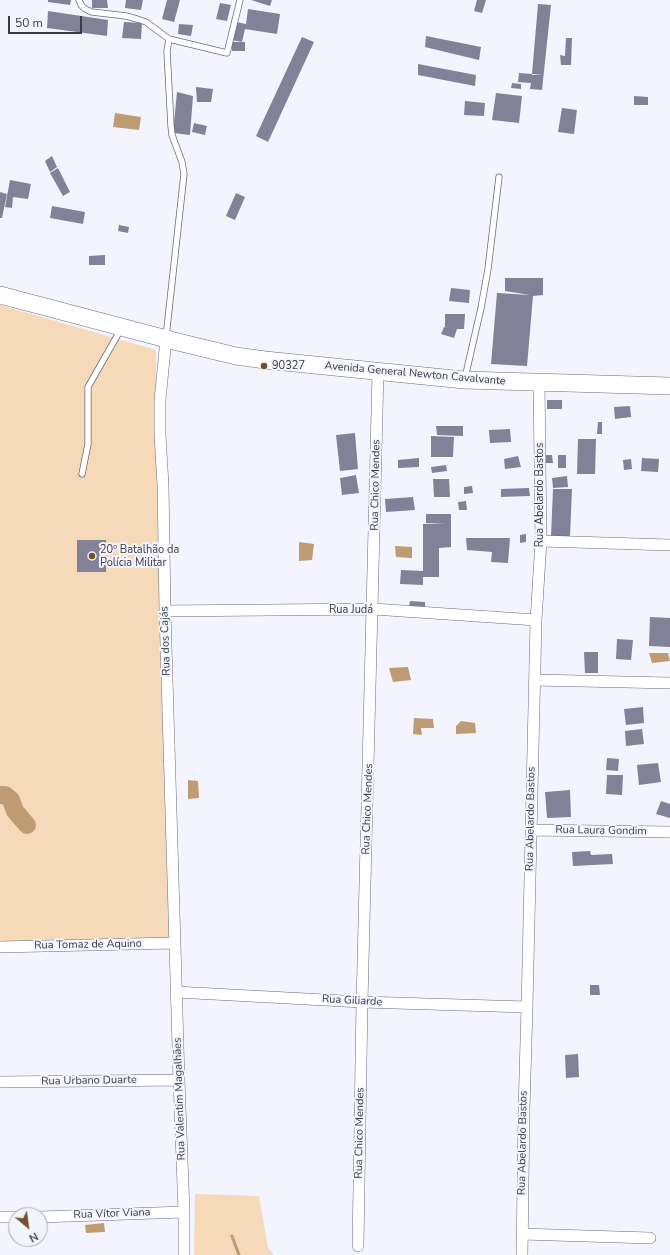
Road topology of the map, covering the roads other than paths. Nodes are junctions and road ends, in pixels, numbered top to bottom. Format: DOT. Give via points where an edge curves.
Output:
graph roads {
  1 [pos="79,0"];
  2 [pos="240,0"];
  3 [pos="169,39"];
  4 [pos="499,178"];
  5 [pos="0,295"];
  6 [pos="121,328"];
  7 [pos="166,339"];
  8 [pos="378,372"];
  9 [pos="464,380"];
  10 [pos="539,383"];
  11 [pos="670,386"];
  12 [pos="82,474"];
  13 [pos="541,541"];
  14 [pos="670,545"];
  15 [pos="373,609"];
  16 [pos="165,612"];
  17 [pos="536,620"];
  18 [pos="535,680"];
  19 [pos="670,683"];
  20 [pos="531,830"];
  21 [pos="670,832"];
  22 [pos="175,943"];
  23 [pos="0,947"];
  24 [pos="176,992"];
  25 [pos="362,1002"];
  26 [pos="527,1007"];
  27 [pos="179,1080"];
  28 [pos="0,1082"];
  29 [pos="184,1212"];
  30 [pos="48,1217"];
  31 [pos="522,1234"];
  32 [pos="650,1238"];
  33 [pos="358,1246"];
  34 [pos="184,1255"];
  35 [pos="522,1255"];
  1 -- 3 [label="lane" via="85,9 92,12 126,16 146,22"];
  2 -- 3 [label="lane" via="227,53"];
  3 -- 7 [label="lane" via="167,63 171,126 184,174"];
  4 -- 9 [label="lane" via="484,293"];
  5 -- 6 [label="main road, Avenida General Newton Cavalvante"];
  6 -- 7 [label="main road, Avenida General Newton Cavalvante"];
  6 -- 12 [label="lane" via="88,387 88,444"];
  7 -- 8 [label="main road, Avenida General Newton Cavalvante" via="251,358"];
  7 -- 16 [label="street, Rua dos Cajás" via="160,400"];
  8 -- 9 [label="main road, Avenida General Newton Cavalvante"];
  8 -- 15 [label="street, Rua Chico Mendes"];
  9 -- 10 [label="main road, Avenida General Newton Cavalvante"];
  10 -- 11 [label="main road, Avenida General Newton Cavalvante"];
  10 -- 13 [label="street, Rua Abelardo Bastos"];
  13 -- 14 [label="street"];
  13 -- 17 [label="street, Rua Abelardo Bastos"];
  15 -- 16 [label="street, Rua Judá"];
  15 -- 17 [label="street, Rua Judá"];
  15 -- 25 [label="street, Rua Chico Mendes"];
  16 -- 22 [label="street, Rua dos Cajás"];
  17 -- 18 [label="street, Rua Abelardo Bastos"];
  18 -- 19 [label="street"];
  18 -- 20 [label="street, Rua Abelardo Bastos"];
  20 -- 21 [label="street, Rua Laura Gondim"];
  20 -- 26 [label="street, Rua Abelardo Bastos"];
  22 -- 23 [label="street, Rua Tomaz de Aquino"];
  22 -- 24 [label="street, Rua Valentim Magalhães"];
  24 -- 25 [label="street, Rua Giliarde"];
  24 -- 27 [label="street, Rua Valentim Magalhães"];
  25 -- 26 [label="street, Rua Giliarde"];
  25 -- 33 [label="street, Rua Chico Mendes"];
  26 -- 31 [label="street, Rua Abelardo Bastos"];
  27 -- 28 [label="street, Rua Urbano Duarte"];
  27 -- 29 [label="street, Rua Valentim Magalhães"];
  29 -- 30 [label="street, Rua Vítor Viana"];
  29 -- 34 [label="street, Rua Valentim Magalhães"];
  31 -- 32 [label="street"];
  31 -- 35 [label="street, Rua Abelardo Bastos"];
}
